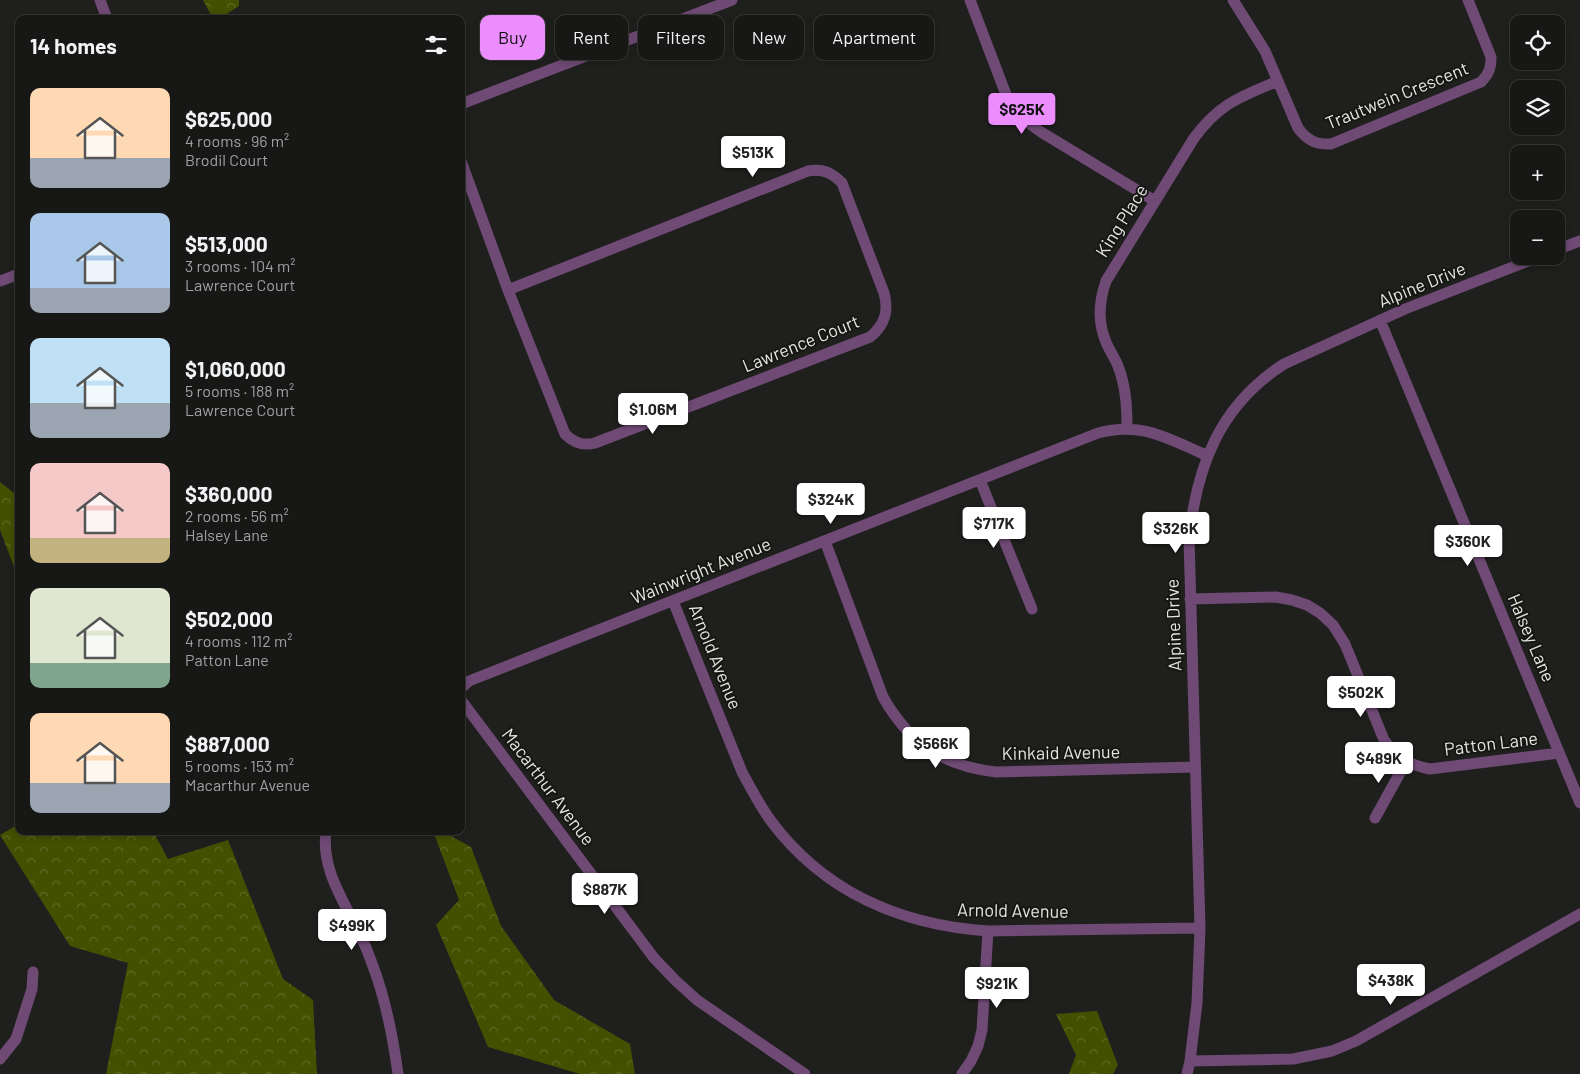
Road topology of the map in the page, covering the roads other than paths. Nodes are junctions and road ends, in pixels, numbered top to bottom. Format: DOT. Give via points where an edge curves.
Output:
graph roads {
  1 [pos="100,0"];
  2 [pos="732,0"];
  3 [pos="970,0"];
  4 [pos="1233,0"];
  5 [pos="1468,0"];
  6 [pos="106,15"];
  7 [pos="1278,82"];
  8 [pos="465,102"];
  9 [pos="465,172"];
  10 [pos="1155,201"];
  11 [pos="1580,241"];
  12 [pos="1565,247"];
  13 [pos="1518,265"];
  14 [pos="15,275"];
  15 [pos="0,281"];
  16 [pos="508,290"];
  17 [pos="1380,320"];
  18 [pos="1127,428"];
  19 [pos="1208,456"];
  20 [pos="980,480"];
  21 [pos="825,541"];
  22 [pos="1190,600"];
  23 [pos="673,601"];
  24 [pos="1032,609"];
  25 [pos="465,684"];
  26 [pos="465,705"];
  27 [pos="1559,753"];
  28 [pos="1406,762"];
  29 [pos="1195,767"];
  30 [pos="1580,802"];
  31 [pos="1375,818"];
  32 [pos="326,835"];
  33 [pos="1580,914"];
  34 [pos="1200,928"];
  35 [pos="988,931"];
  36 [pos="33,972"];
  37 [pos="0,1059"];
  38 [pos="1190,1061"];
  39 [pos="398,1074"];
  40 [pos="805,1074"];
  41 [pos="962,1074"];
  42 [pos="1187,1074"];
  1 -- 6 [label="street"];
  2 -- 8 [label="street"];
  3 -- 10 [label="street" via="1007,97 1027,123"];
  4 -- 7 [label="street, Trautwein Crescent" via="1265,51"];
  5 -- 7 [label="street, Trautwein Crescent" via="1491,57 1487,76 1472,86 1331,144 1321,144 1312,142 1298,128"];
  7 -- 10 [label="street, King Place" via="1235,99 1206,122"];
  9 -- 16 [label="street, Lawrence Court"];
  10 -- 18 [label="street, King Place" via="1106,280 1099,309 1105,341 1124,387 1128,407"];
  11 -- 12 [label="street"];
  13 -- 17 [label="street, Alpine Drive"];
  14 -- 15 [label="street"];
  16 -- 16 [label="street, Lawrence Court" via="565,434 572,440 589,445 870,337 878,331 887,313 884,293 842,184 835,176 816,169"];
  17 -- 19 [label="street, Alpine Drive" via="1266,375 1234,409"];
  17 -- 27 [label="street, Halsey Lane"];
  18 -- 19 [label="street, Wainwright Avenue" via="1151,432"];
  18 -- 20 [label="street, Wainwright Avenue" via="1098,434"];
  19 -- 22 [label="street, Alpine Drive" via="1192,508"];
  20 -- 21 [label="street, Wainwright Avenue"];
  20 -- 24 [label="street"];
  21 -- 23 [label="street, Wainwright Avenue"];
  21 -- 29 [label="street, Kinkaid Avenue" via="883,697 906,731 939,756 978,770 996,772"];
  22 -- 28 [label="street, Patton Lane" via="1276,597 1307,605 1320,614 1333,625 1345,644 1384,740"];
  22 -- 29 [label="street, Alpine Drive"];
  23 -- 25 [label="street, Wainwright Avenue"];
  23 -- 35 [label="street, Arnold Avenue" via="742,772 760,805 789,842 831,880 877,906 937,925"];
  26 -- 40 [label="street, Macarthur Avenue" via="654,958 674,980"];
  27 -- 28 [label="street, Patton Lane" via="1430,769"];
  27 -- 30 [label="street, Halsey Lane"];
  28 -- 31 [label="street"];
  29 -- 34 [label="street, Alpine Drive"];
  32 -- 39 [label="street" via="330,874 373,966 393,1039"];
  33 -- 38 [label="street" via="1356,1041 1332,1051 1293,1059"];
  34 -- 35 [label="street, Arnold Avenue"];
  34 -- 38 [label="street, Alpine Drive" via="1197,1003"];
  35 -- 41 [label="street" via="982,1030 978,1046"];
  36 -- 37 [label="street" via="32,989 16,1039"];
  38 -- 42 [label="street, Alpine Drive"];
}
